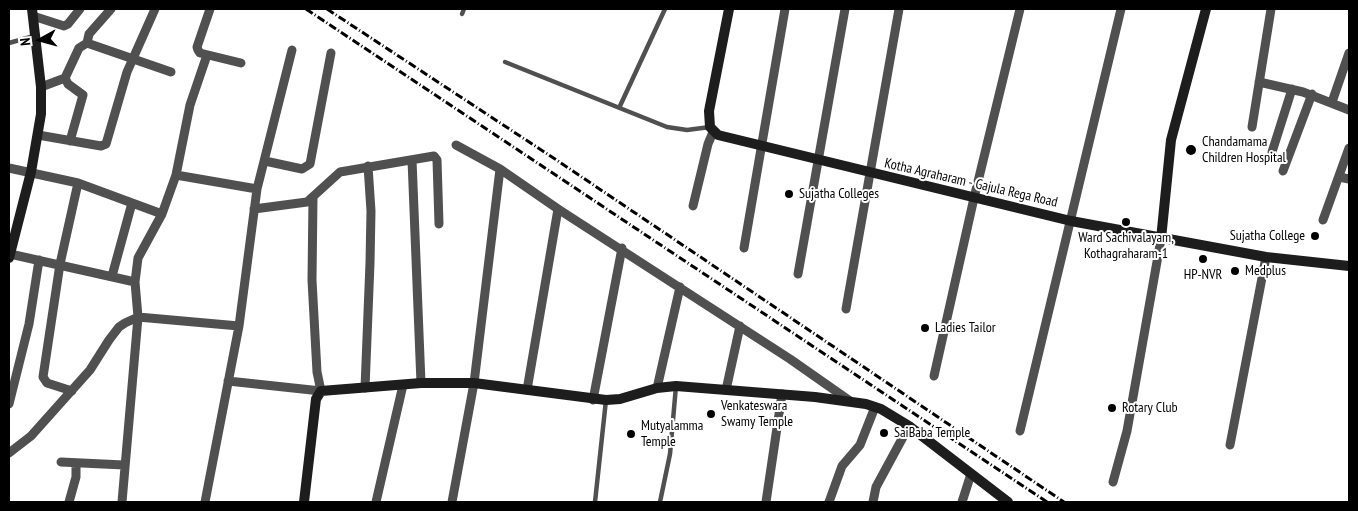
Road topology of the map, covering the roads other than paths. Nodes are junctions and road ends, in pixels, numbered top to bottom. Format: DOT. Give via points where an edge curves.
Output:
graph roads {
  1 [pos="80,9"];
  2 [pos="111,9"];
  3 [pos="154,9"];
  4 [pos="210,9"];
  5 [pos="665,9"];
  6 [pos="729,9"];
  7 [pos="784,9"];
  8 [pos="845,9"];
  9 [pos="899,9"];
  10 [pos="1020,9"];
  11 [pos="1121,9"];
  12 [pos="1206,9"];
  13 [pos="1271,9"];
  14 [pos="32,12"];
  15 [pos="36,35"];
  16 [pos="9,43"];
  17 [pos="87,43"];
  18 [pos="292,50"];
  19 [pos="1349,52"];
  20 [pos="331,53"];
  21 [pos="207,55"];
  22 [pos="133,57"];
  23 [pos="505,62"];
  24 [pos="241,63"];
  25 [pos="171,72"];
  26 [pos="65,78"];
  27 [pos="1260,82"];
  28 [pos="41,87"];
  29 [pos="1292,89"];
  30 [pos="1312,94"];
  31 [pos="1332,102"];
  32 [pos="620,106"];
  33 [pos="1349,110"];
  34 [pos="1252,127"];
  35 [pos="712,129"];
  36 [pos="38,135"];
  37 [pos="70,141"];
  38 [pos="456,145"];
  39 [pos="762,147"];
  40 [pos="1349,148"];
  41 [pos="1272,152"];
  42 [pos="412,160"];
  43 [pos="265,161"];
  44 [pos="818,161"];
  45 [pos="368,166"];
  46 [pos="9,168"];
  47 [pos="500,169"];
  48 [pos="1283,171"];
  49 [pos="31,172"];
  50 [pos="871,173"];
  51 [pos="176,175"];
  52 [pos="1339,178"];
  53 [pos="1349,179"];
  54 [pos="78,183"];
  55 [pos="257,189"];
  56 [pos="313,198"];
  57 [pos="974,198"];
  58 [pos="132,203"];
  59 [pos="693,206"];
  60 [pos="254,209"];
  61 [pos="558,209"];
  62 [pos="162,214"];
  63 [pos="1324,220"];
  64 [pos="1071,221"];
  65 [pos="439,224"];
  66 [pos="1161,239"];
  67 [pos="622,248"];
  68 [pos="744,248"];
  69 [pos="9,256"];
  70 [pos="1266,257"];
  71 [pos="39,260"];
  72 [pos="60,264"];
  73 [pos="1349,266"];
  74 [pos="798,274"];
  75 [pos="112,276"];
  76 [pos="136,282"];
  77 [pos="680,287"];
  78 [pos="846,309"];
  79 [pos="138,318"];
  80 [pos="239,326"];
  81 [pos="740,326"];
  82 [pos="934,376"];
  83 [pos="228,381"];
  84 [pos="422,383"];
  85 [pos="474,383"];
  86 [pos="403,385"];
  87 [pos="676,386"];
  88 [pos="365,388"];
  89 [pos="658,388"];
  90 [pos="527,390"];
  91 [pos="726,390"];
  92 [pos="72,391"];
  93 [pos="321,391"];
  94 [pos="782,394"];
  95 [pos="593,400"];
  96 [pos="606,400"];
  97 [pos="850,401"];
  98 [pos="9,404"];
  99 [pos="875,406"];
  100 [pos="909,426"];
  101 [pos="1020,431"];
  102 [pos="1230,444"];
  103 [pos="9,453"];
  104 [pos="61,462"];
  105 [pos="76,463"];
  106 [pos="124,465"];
  107 [pos="971,474"];
  108 [pos="1113,482"];
  109 [pos="69,502"];
  110 [pos="122,502"];
  111 [pos="205,502"];
  112 [pos="304,502"];
  113 [pos="376,502"];
  114 [pos="452,502"];
  115 [pos="596,502"];
  116 [pos="660,502"];
  117 [pos="766,502"];
  118 [pos="829,502"];
  119 [pos="873,502"];
  120 [pos="962,502"];
  121 [pos="1008,502"];
  1 -- 14 [label="street" via="64,26"];
  2 -- 17 [label="street" via="89,34"];
  3 -- 22 [label="street"];
  4 -- 21 [label="street" via="197,47 200,53"];
  5 -- 32 [label="lane"];
  6 -- 35 [label="street" via="710,111"];
  7 -- 39 [label="street"];
  8 -- 44 [label="street"];
  9 -- 50 [label="street"];
  10 -- 57 [label="street"];
  11 -- 64 [label="street"];
  12 -- 66 [label="street" via="1171,140"];
  13 -- 27 [label="street"];
  14 -- 15 [label="street"];
  15 -- 16 [label="lane"];
  15 -- 28 [label="street"];
  17 -- 22 [label="street"];
  17 -- 26 [label="street" via="79,48"];
  18 -- 43 [label="street"];
  19 -- 31 [label="street"];
  20 -- 43 [label="street" via="310,164 302,169"];
  21 -- 24 [label="street"];
  21 -- 51 [label="street" via="190,105"];
  22 -- 25 [label="street"];
  22 -- 37 [label="street" via="106,144"];
  23 -- 32 [label="lane"];
  26 -- 28 [label="street"];
  26 -- 37 [label="street" via="83,95"];
  27 -- 29 [label="street"];
  27 -- 34 [label="street"];
  28 -- 36 [label="street"];
  29 -- 30 [label="street"];
  29 -- 41 [label="street"];
  30 -- 31 [label="street"];
  30 -- 48 [label="street"];
  31 -- 33 [label="street"];
  32 -- 35 [label="lane" via="654,123 678,130"];
  35 -- 39 [label="street, Kotha Agraharam - Gajula Rega Road" via="718,136"];
  35 -- 59 [label="street"];
  36 -- 37 [label="street"];
  36 -- 49 [label="street"];
  38 -- 47 [label="street"];
  39 -- 44 [label="street, Kotha Agraharam - Gajula Rega Road"];
  39 -- 68 [label="street"];
  40 -- 52 [label="street"];
  42 -- 45 [label="street"];
  42 -- 65 [label="street" via="436,157"];
  42 -- 84 [label="street"];
  43 -- 55 [label="street"];
  44 -- 50 [label="street, Kotha Agraharam - Gajula Rega Road"];
  44 -- 74 [label="street"];
  45 -- 56 [label="street" via="340,172"];
  45 -- 88 [label="street" via="371,246"];
  46 -- 49 [label="street"];
  47 -- 61 [label="street"];
  47 -- 85 [label="street"];
  49 -- 54 [label="street"];
  49 -- 69 [label="street"];
  50 -- 57 [label="street, Kotha Agraharam - Gajula Rega Road"];
  50 -- 78 [label="street"];
  51 -- 55 [label="street"];
  51 -- 62 [label="street"];
  52 -- 53 [label="street"];
  52 -- 63 [label="street"];
  54 -- 58 [label="street"];
  54 -- 72 [label="street"];
  55 -- 60 [label="street"];
  56 -- 60 [label="street" via="300,204"];
  56 -- 93 [label="street" via="312,280"];
  57 -- 64 [label="street, Kotha Agraharam - Gajula Rega Road"];
  57 -- 82 [label="street"];
  58 -- 62 [label="street"];
  58 -- 75 [label="street"];
  60 -- 80 [label="street"];
  61 -- 67 [label="street"];
  61 -- 90 [label="street"];
  62 -- 76 [label="street" via="138,258"];
  64 -- 66 [label="street, Kotha Agraharam - Gajula Rega Road"];
  64 -- 101 [label="street"];
  66 -- 70 [label="street, Kotha Agraharam - Gajula Rega Road"];
  66 -- 108 [label="street" via="1127,431"];
  67 -- 77 [label="street"];
  67 -- 95 [label="street"];
  69 -- 71 [label="street"];
  70 -- 73 [label="street, Kotha Agraharam - Gajula Rega Road"];
  70 -- 102 [label="street"];
  71 -- 72 [label="street"];
  71 -- 98 [label="street" via="29,324"];
  72 -- 75 [label="street"];
  72 -- 92 [label="street" via="43,377 47,383"];
  75 -- 76 [label="street"];
  76 -- 79 [label="street"];
  77 -- 81 [label="street"];
  77 -- 89 [label="street"];
  79 -- 80 [label="street"];
  79 -- 92 [label="street" via="118,327 101,356"];
  79 -- 106 [label="street"];
  80 -- 83 [label="street"];
  81 -- 91 [label="street"];
  81 -- 97 [label="street"];
  83 -- 93 [label="street"];
  83 -- 111 [label="street"];
  84 -- 85 [label="street"];
  84 -- 86 [label="street"];
  85 -- 90 [label="street"];
  85 -- 114 [label="street"];
  86 -- 88 [label="street"];
  86 -- 113 [label="street"];
  87 -- 89 [label="street"];
  87 -- 91 [label="street"];
  87 -- 116 [label="lane" via="670,454"];
  88 -- 93 [label="street"];
  89 -- 96 [label="street"];
  90 -- 95 [label="street"];
  91 -- 94 [label="street"];
  92 -- 103 [label="street" via="31,436"];
  93 -- 112 [label="street" via="316,399"];
  94 -- 97 [label="street"];
  94 -- 117 [label="street"];
  95 -- 96 [label="street"];
  96 -- 115 [label="lane"];
  97 -- 99 [label="street"];
  99 -- 100 [label="street"];
  99 -- 118 [label="street" via="860,445 842,466"];
  100 -- 107 [label="street"];
  100 -- 119 [label="street" via="876,487"];
  104 -- 105 [label="street"];
  105 -- 106 [label="street"];
  105 -- 109 [label="street"];
  106 -- 110 [label="street"];
  107 -- 120 [label="street"];
  107 -- 121 [label="street"];
}
